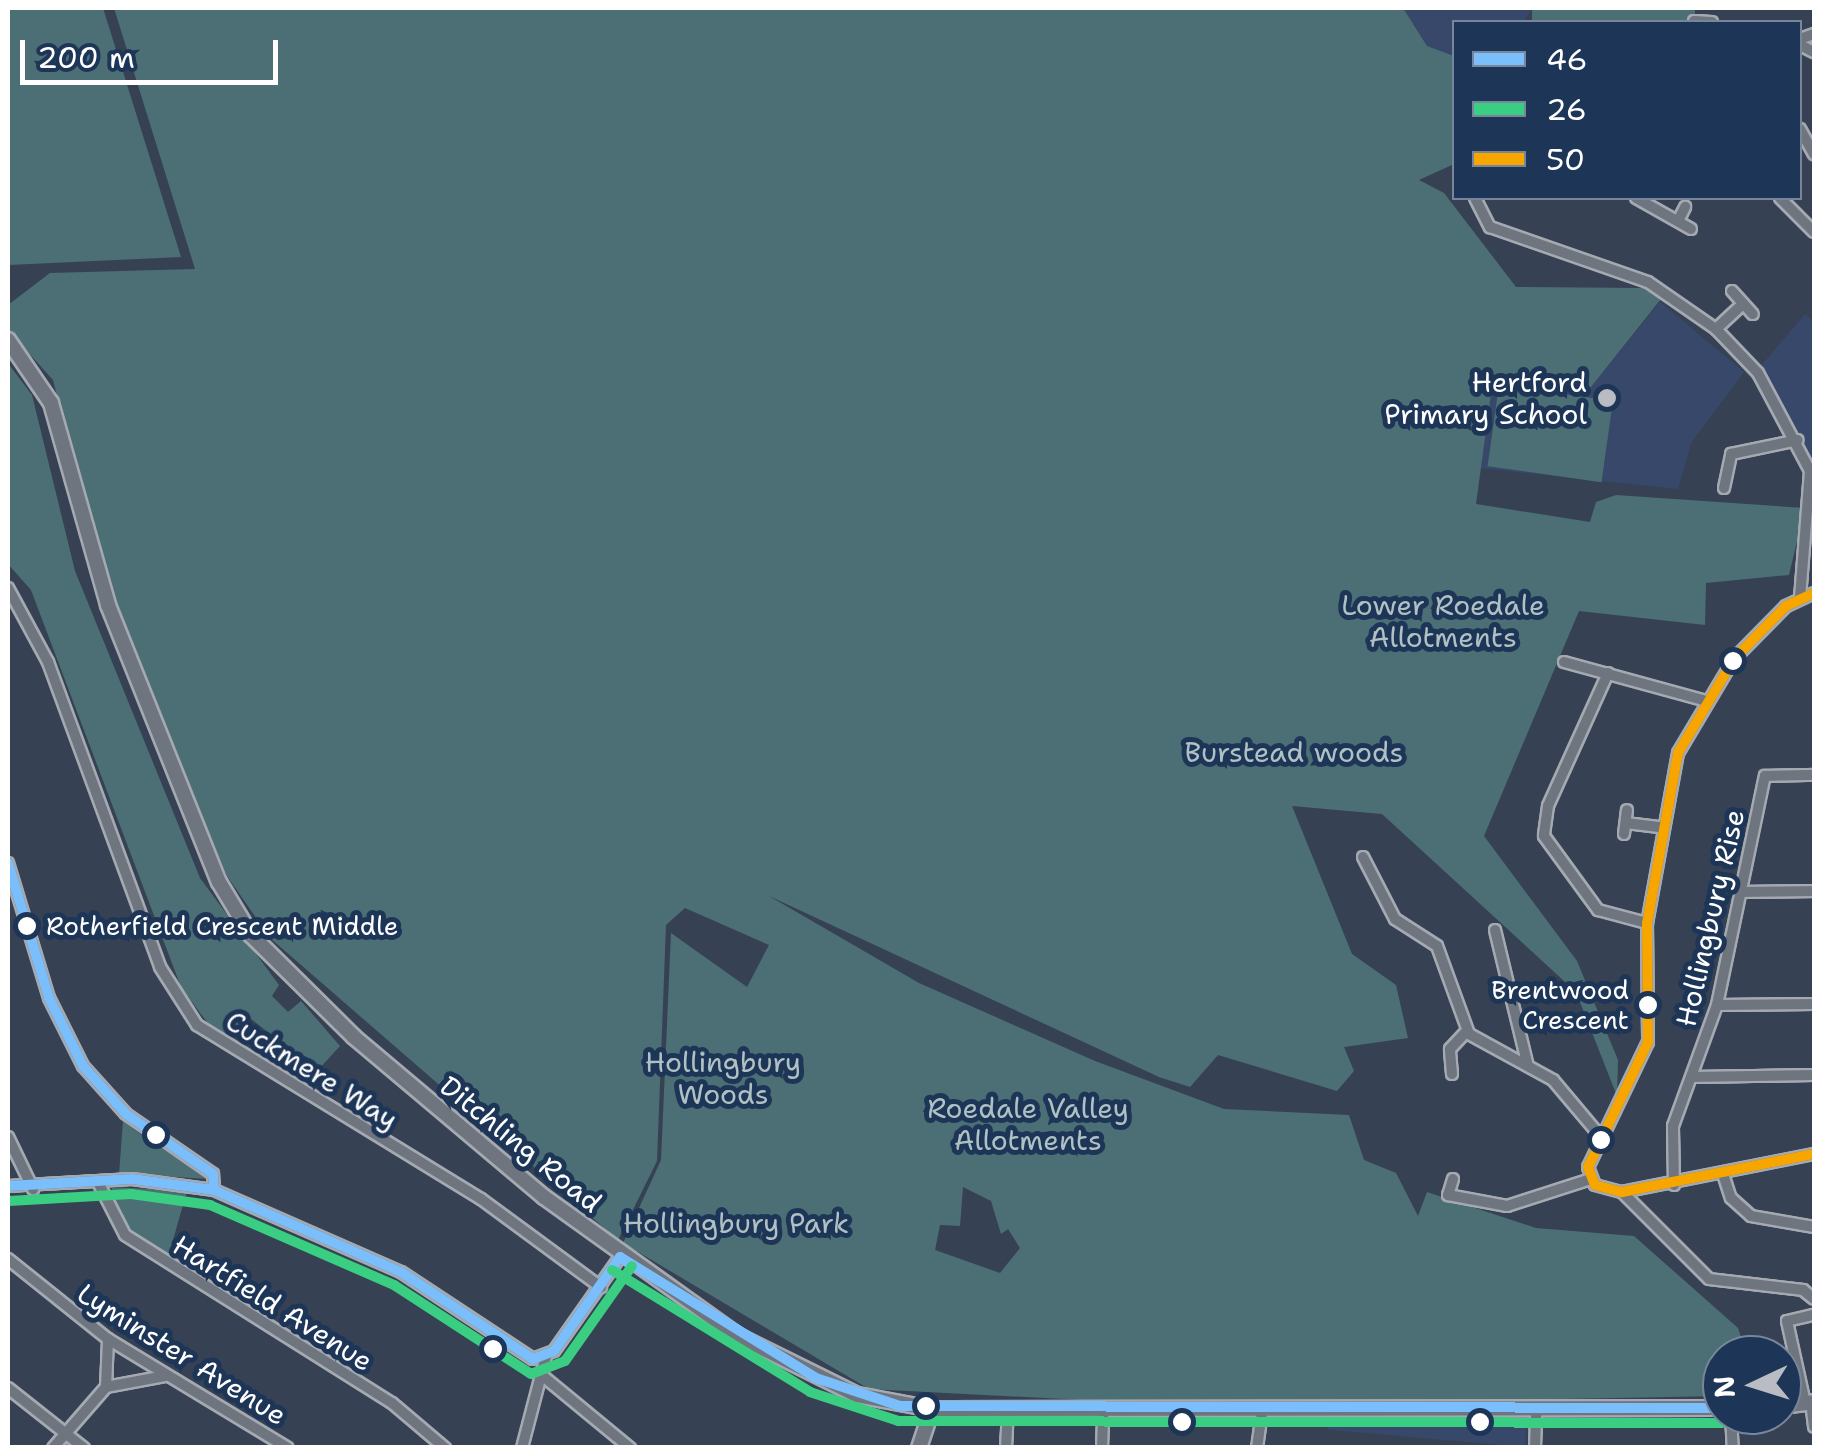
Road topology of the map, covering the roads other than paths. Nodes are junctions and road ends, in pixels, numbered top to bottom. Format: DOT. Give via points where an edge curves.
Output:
graph roads {
  1 [pos="1476,200"];
  2 [pos="1640,200"];
  3 [pos="1782,200"];
  4 [pos="1685,207"];
  5 [pos="1678,221"];
  6 [pos="1691,229"];
  7 [pos="1814,232"];
  8 [pos="1732,291"];
  9 [pos="1744,304"];
  10 [pos="1753,314"];
  11 [pos="1716,329"];
  12 [pos="8,340"];
  13 [pos="1798,440"];
  14 [pos="1720,480"];
  15 [pos="8,588"];
  16 [pos="1814,593"];
  17 [pos="1800,597"];
  18 [pos="1564,662"];
  19 [pos="1608,673"];
  20 [pos="1703,700"];
  21 [pos="1814,775"];
  22 [pos="1626,822"];
  23 [pos="1661,827"];
  24 [pos="1363,857"];
  25 [pos="8,863"];
  26 [pos="1814,891"];
  27 [pos="1744,892"];
  28 [pos="1647,922"];
  29 [pos="1495,930"];
  30 [pos="1814,1004"];
  31 [pos="1717,1006"];
  32 [pos="1467,1031"];
  33 [pos="1528,1066"];
  34 [pos="1452,1074"];
  35 [pos="1814,1076"];
  36 [pos="1692,1077"];
  37 [pos="8,1137"];
  38 [pos="1600,1137"];
  39 [pos="1814,1154"];
  40 [pos="1723,1174"];
  41 [pos="1453,1179"];
  42 [pos="1591,1179"];
  43 [pos="98,1182"];
  44 [pos="1674,1185"];
  45 [pos="8,1186"];
  46 [pos="33,1189"];
  47 [pos="214,1190"];
  48 [pos="1622,1192"];
  49 [pos="1814,1227"];
  50 [pos="620,1257"];
  51 [pos="8,1260"];
  52 [pos="600,1287"];
  53 [pos="1814,1300"];
  54 [pos="1814,1314"];
  55 [pos="108,1338"];
  56 [pos="546,1356"];
  57 [pos="165,1376"];
  58 [pos="544,1377"];
  59 [pos="106,1386"];
  60 [pos="8,1388"];
  61 [pos="1810,1402"];
  62 [pos="1702,1408"];
  63 [pos="932,1409"];
  64 [pos="1536,1410"];
  65 [pos="1008,1411"];
  66 [pos="1262,1412"];
  67 [pos="1103,1413"];
  68 [pos="1814,1426"];
  69 [pos="64,1432"];
  70 [pos="53,1448"];
  71 [pos="84,1448"];
  72 [pos="288,1448"];
  73 [pos="445,1448"];
  74 [pos="522,1448"];
  75 [pos="630,1448"];
  76 [pos="919,1448"];
  77 [pos="1006,1448"];
  78 [pos="1102,1448"];
  79 [pos="1257,1448"];
  80 [pos="1535,1448"];
  1 -- 11 [label="street" via="1490,227 1607,260"];
  2 -- 5 [label="street"];
  3 -- 7 [label="street"];
  4 -- 5 [label="street"];
  5 -- 6 [label="street"];
  8 -- 9 [label="street"];
  9 -- 10 [label="street"];
  9 -- 11 [label="street"];
  11 -- 13 [label="street" via="1758,374"];
  12 -- 50 [label="street, Ditchling Road" via="51,402 108,605 219,882 250,935 354,1038"];
  13 -- 14 [label="street" via="1733,453"];
  13 -- 17 [label="street" via="1812,502"];
  15 -- 52 [label="street, Cuckmere Way" via="55,681 160,968 190,1016 262,1070 482,1199"];
  16 -- 17 [label="street"];
  17 -- 20 [label="street"];
  18 -- 19 [label="street"];
  19 -- 20 [label="street"];
  19 -- 28 [label="street" via="1548,806 1544,836 1598,910"];
  20 -- 23 [label="street" via="1678,753"];
  21 -- 27 [label="street, Hollingbury Rise" via="1765,776"];
  22 -- 23 [label="street"];
  23 -- 28 [label="street"];
  24 -- 32 [label="street" via="1395,919 1437,946"];
  25 -- 47 [label="street" via="49,998 83,1066 126,1114 212,1174"];
  26 -- 27 [label="street"];
  27 -- 31 [label="street, Hollingbury Rise"];
  28 -- 38 [label="street" via="1648,1042"];
  29 -- 33 [label="street"];
  30 -- 31 [label="street"];
  31 -- 36 [label="street, Hollingbury Rise"];
  32 -- 33 [label="street"];
  32 -- 34 [label="street" via="1450,1049"];
  33 -- 38 [label="street" via="1563,1089"];
  35 -- 36 [label="street"];
  36 -- 44 [label="street, Hollingbury Rise" via="1670,1144"];
  37 -- 46 [label="street"];
  38 -- 42 [label="street"];
  39 -- 40 [label="street"];
  40 -- 44 [label="street"];
  40 -- 49 [label="street" via="1730,1198 1752,1216"];
  41 -- 42 [label="street" via="1448,1195 1507,1206"];
  42 -- 48 [label="street"];
  43 -- 46 [label="street"];
  43 -- 47 [label="street"];
  43 -- 73 [label="street, Hartfield Avenue" via="126,1235 392,1402"];
  44 -- 48 [label="street"];
  45 -- 46 [label="street"];
  47 -- 56 [label="street" via="382,1262 528,1357"];
  48 -- 53 [label="street" via="1709,1279"];
  50 -- 52 [label="street"];
  50 -- 63 [label="street, Ditchling Road" via="816,1378"];
  51 -- 55 [label="street, Lyminster Avenue"];
  52 -- 56 [label="street"];
  54 -- 61 [label="street" via="1787,1321"];
  55 -- 57 [label="street, Lyminster Avenue"];
  55 -- 59 [label="street"];
  56 -- 58 [label="street"];
  57 -- 59 [label="street"];
  57 -- 72 [label="street, Lyminster Avenue"];
  58 -- 74 [label="street"];
  58 -- 75 [label="street"];
  59 -- 69 [label="street"];
  60 -- 69 [label="street"];
  61 -- 68 [label="street"];
  62 -- 64 [label="street, Ditchling Road"];
  63 -- 65 [label="street, Ditchling Road"];
  63 -- 76 [label="street"];
  64 -- 66 [label="street, Ditchling Road"];
  64 -- 80 [label="street"];
  65 -- 67 [label="street, Ditchling Road"];
  65 -- 77 [label="street"];
  66 -- 67 [label="street, Ditchling Road"];
  66 -- 79 [label="street"];
  67 -- 78 [label="street"];
  69 -- 70 [label="street"];
  69 -- 71 [label="street"];
}
